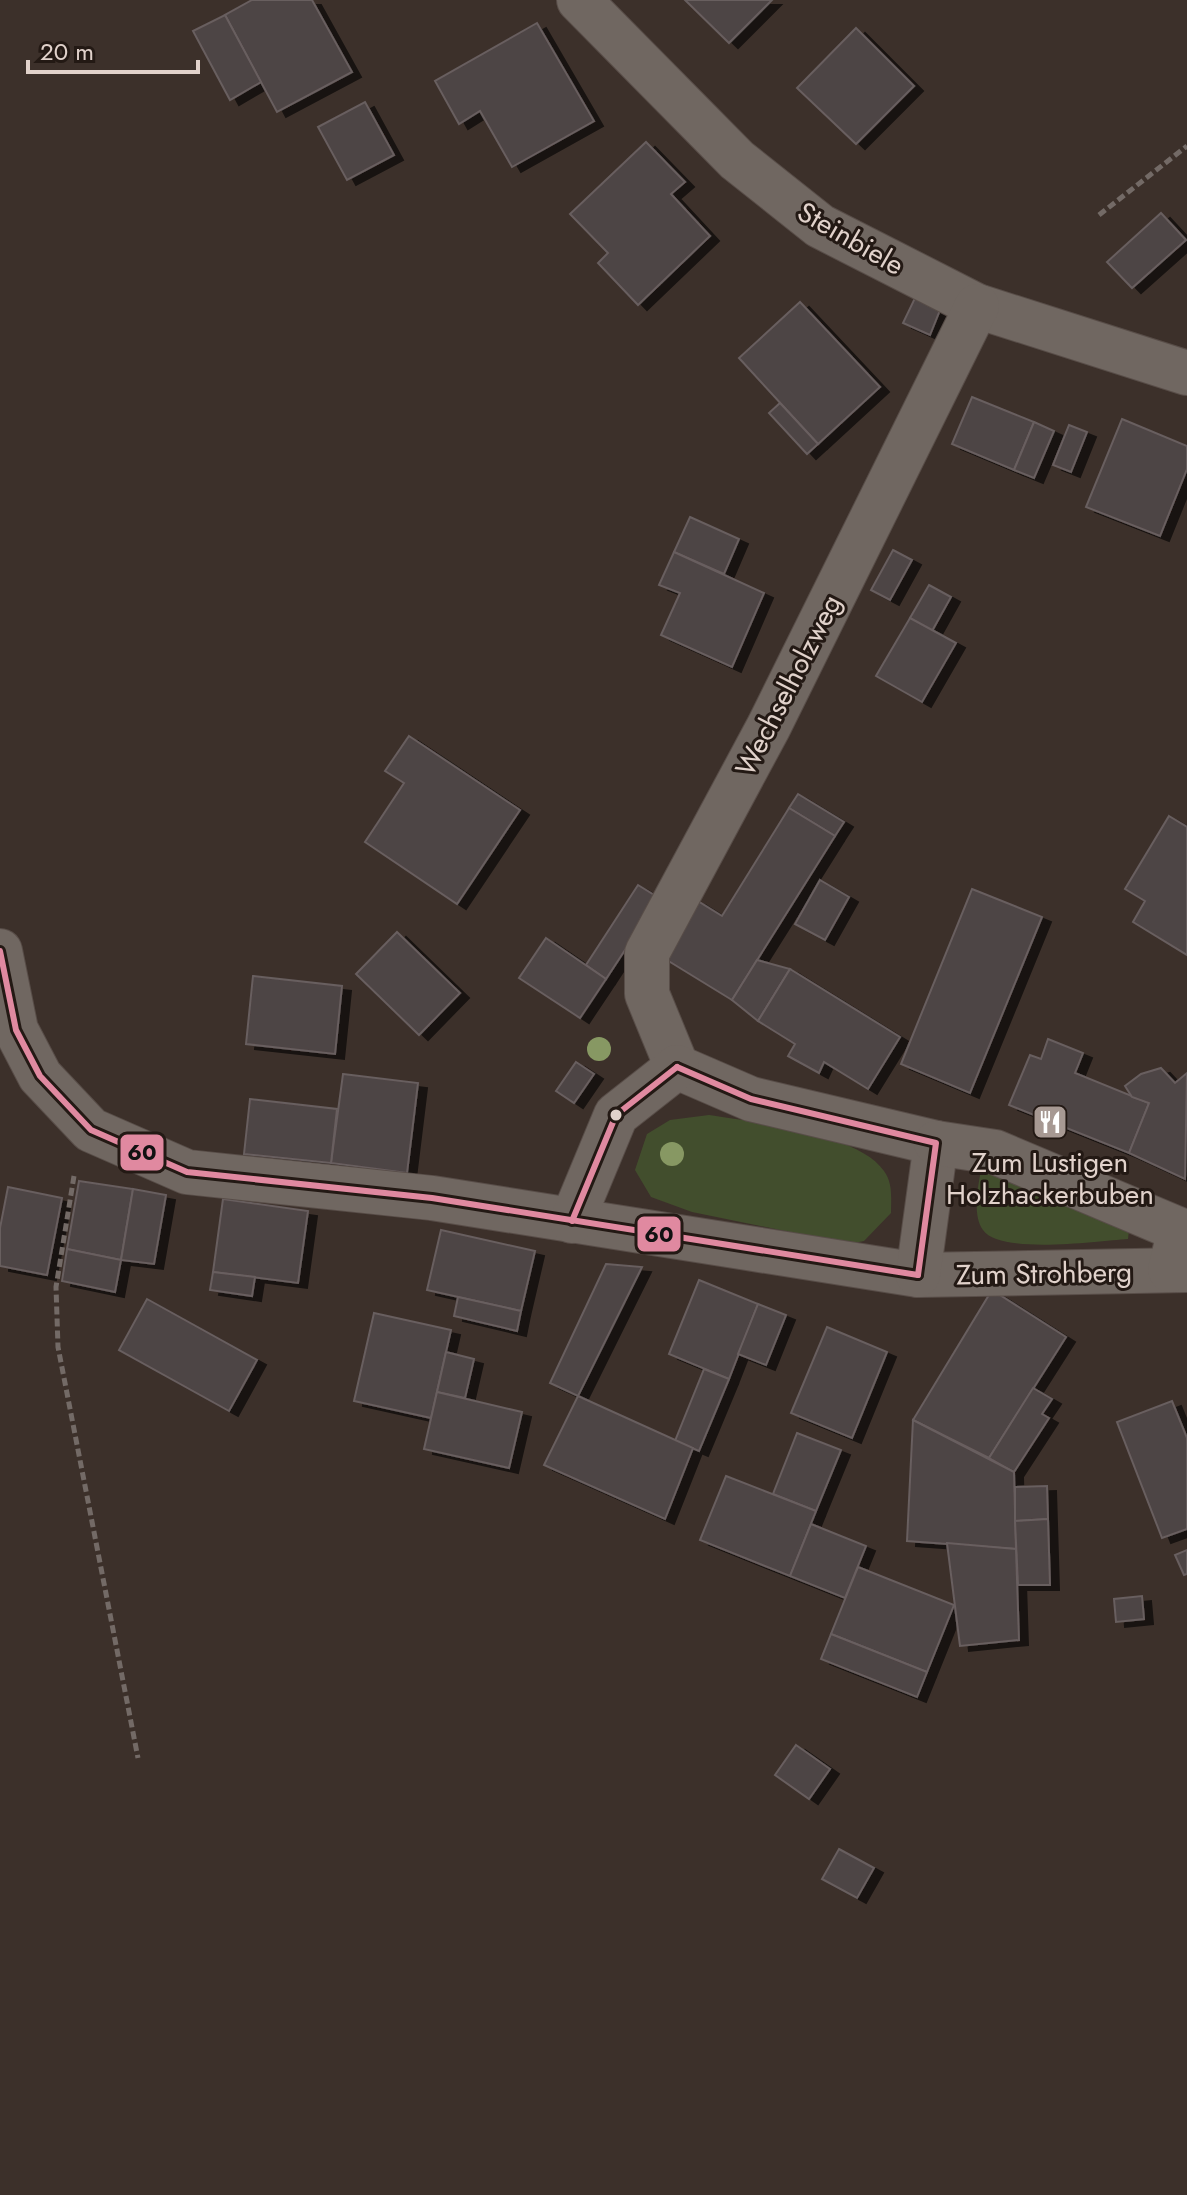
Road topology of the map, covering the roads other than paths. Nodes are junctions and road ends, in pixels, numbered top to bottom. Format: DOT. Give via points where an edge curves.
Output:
graph roads {
  1 [pos="579,0"];
  2 [pos="977,306"];
  3 [pos="1187,373"];
  4 [pos="0,951"];
  5 [pos="677,1067"];
  6 [pos="936,1143"];
  7 [pos="572,1221"];
  8 [pos="1179,1270"];
  9 [pos="918,1275"];
  1 -- 2 [label="street, Steinbiele" via="737,160 820,226"];
  2 -- 3 [label="street, Steinbiele"];
  2 -- 5 [label="street, Wechselholzweg" via="769,726 647,953 647,994"];
  4 -- 7 [label="street, Zum Strohberg" via="16,1030 40,1076 91,1130 187,1172 432,1198"];
  5 -- 6 [label="street, Zum Strohberg" via="751,1099"];
  5 -- 7 [label="street" via="616,1115"];
  6 -- 8 [label="street, Zum Strohberg" via="995,1152 1180,1230"];
  6 -- 9 [label="street, Zum Strohberg"];
  7 -- 9 [label="street, Zum Strohberg"];
  8 -- 9 [label="street, Zum Strohberg"];
}
